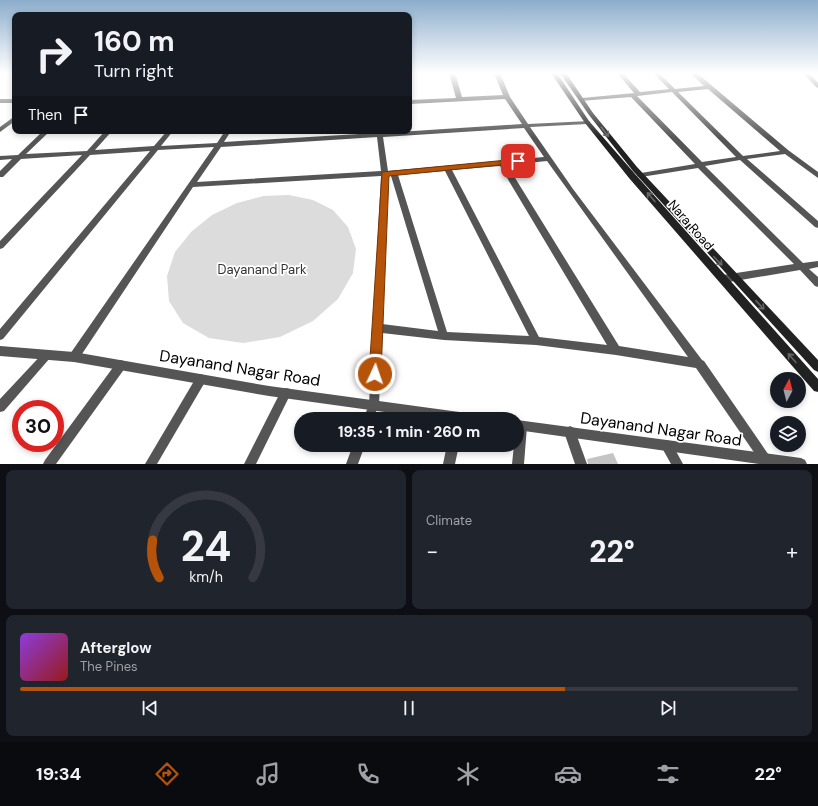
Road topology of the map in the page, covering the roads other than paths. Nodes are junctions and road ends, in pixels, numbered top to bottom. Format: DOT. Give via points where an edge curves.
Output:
graph roads {
  1 [pos="635,94"];
  2 [pos="458,95"];
  3 [pos="569,95"];
  4 [pos="578,95"];
  5 [pos="629,95"];
  6 [pos="677,95"];
  7 [pos="717,95"];
  8 [pos="507,97"];
  9 [pos="460,100"];
  10 [pos="582,100"];
  11 [pos="0,101"];
  12 [pos="12,101"];
  13 [pos="412,102"];
  14 [pos="12,120"];
  15 [pos="587,122"];
  16 [pos="525,125"];
  17 [pos="0,130"];
  18 [pos="412,131"];
  19 [pos="44,134"];
  20 [pos="106,134"];
  21 [pos="168,134"];
  22 [pos="226,134"];
  23 [pos="365,134"];
  24 [pos="379,134"];
  25 [pos="220,144"];
  26 [pos="156,149"];
  27 [pos="89,152"];
  28 [pos="786,152"];
  29 [pos="20,156"];
  30 [pos="0,158"];
  31 [pos="741,158"];
  32 [pos="548,159"];
  33 [pos="502,162"];
  34 [pos="700,165"];
  35 [pos="448,169"];
  36 [pos="390,173"];
  37 [pos="817,174"];
  38 [pos="0,175"];
  39 [pos="641,175"];
  40 [pos="192,185"];
  41 [pos="818,225"];
  42 [pos="0,246"];
  43 [pos="818,264"];
  44 [pos="801,266"];
  45 [pos="733,276"];
  46 [pos="723,279"];
  47 [pos="818,283"];
  48 [pos="377,328"];
  49 [pos="0,336"];
  50 [pos="444,336"];
  51 [pos="536,341"];
  52 [pos="616,350"];
  53 [pos="0,351"];
  54 [pos="48,354"];
  55 [pos="74,357"];
  56 [pos="700,364"];
  57 [pos="122,365"];
  58 [pos="818,367"];
  59 [pos="200,379"];
  60 [pos="818,387"];
  61 [pos="286,393"];
  62 [pos="374,405"];
  63 [pos="0,407"];
  64 [pos="371,412"];
  65 [pos="420,412"];
  66 [pos="524,426"];
  67 [pos="570,432"];
  68 [pos="667,446"];
  69 [pos="356,452"];
  70 [pos="452,452"];
  71 [pos="518,452"];
  72 [pos="767,462"];
  73 [pos="50,464"];
  74 [pos="151,464"];
  75 [pos="250,464"];
  76 [pos="352,464"];
  77 [pos="449,464"];
  78 [pos="518,464"];
  79 [pos="581,464"];
  80 [pos="677,464"];
  81 [pos="801,464"];
  1 -- 34 [label="street"];
  2 -- 9 [label="street"];
  3 -- 15 [label="main road, Nara Road"];
  4 -- 10 [label="main road"];
  5 -- 10 [label="street"];
  6 -- 31 [label="street"];
  7 -- 28 [label="street"];
  8 -- 9 [label="street"];
  8 -- 16 [label="street"];
  9 -- 13 [label="street"];
  10 -- 39 [label="main road, one-way"];
  11 -- 12 [label="street"];
  14 -- 17 [label="street"];
  15 -- 16 [label="street"];
  46 -- 15 [label="main road, Nara Road, one-way"];
  16 -- 18 [label="street"];
  16 -- 32 [label="street"];
  19 -- 29 [label="street"];
  20 -- 27 [label="street"];
  21 -- 26 [label="street"];
  22 -- 25 [label="street"];
  23 -- 25 [label="street"];
  24 -- 36 [label="street"];
  25 -- 26 [label="street"];
  25 -- 40 [label="street"];
  26 -- 27 [label="street"];
  26 -- 49 [label="street"];
  27 -- 29 [label="street"];
  27 -- 42 [label="street"];
  28 -- 31 [label="street"];
  28 -- 37 [label="street"];
  29 -- 30 [label="street"];
  29 -- 38 [label="street"];
  31 -- 34 [label="street"];
  31 -- 41 [label="street"];
  32 -- 33 [label="street"];
  32 -- 56 [label="street"];
  33 -- 35 [label="street"];
  33 -- 52 [label="street"];
  34 -- 39 [label="street"];
  34 -- 44 [label="street"];
  35 -- 36 [label="street"];
  35 -- 51 [label="street"];
  36 -- 40 [label="street"];
  36 -- 48 [label="street"];
  36 -- 50 [label="street"];
  39 -- 45 [label="main road, one-way"];
  40 -- 55 [label="street"];
  43 -- 44 [label="street"];
  44 -- 45 [label="street"];
  44 -- 47 [label="street"];
  45 -- 46 [label="street"];
  45 -- 58 [label="main road, one-way"];
  60 -- 46 [label="main road, Nara Road, one-way"];
  48 -- 50 [label="street"];
  48 -- 62 [label="street"];
  50 -- 51 [label="street"];
  51 -- 52 [label="street"];
  52 -- 56 [label="street"];
  53 -- 54 [label="street, Dayanand Nagar Road"];
  54 -- 55 [label="street, Dayanand Nagar Road"];
  54 -- 63 [label="street"];
  55 -- 57 [label="street, Dayanand Nagar Road"];
  56 -- 72 [label="street"];
  57 -- 59 [label="street, Dayanand Nagar Road"];
  57 -- 73 [label="street"];
  59 -- 61 [label="street, Dayanand Nagar Road"];
  59 -- 74 [label="street"];
  61 -- 62 [label="street, Dayanand Nagar Road"];
  61 -- 75 [label="street"];
  62 -- 64 [label="street"];
  62 -- 65 [label="street, Dayanand Nagar Road"];
  66 -- 67 [label="street, Dayanand Nagar Road"];
  67 -- 68 [label="street, Dayanand Nagar Road"];
  67 -- 79 [label="street"];
  68 -- 72 [label="street, Dayanand Nagar Road"];
  68 -- 80 [label="street"];
  69 -- 76 [label="street"];
  70 -- 77 [label="street"];
  71 -- 78 [label="street"];
  72 -- 81 [label="street, Dayanand Nagar Road"];
}
